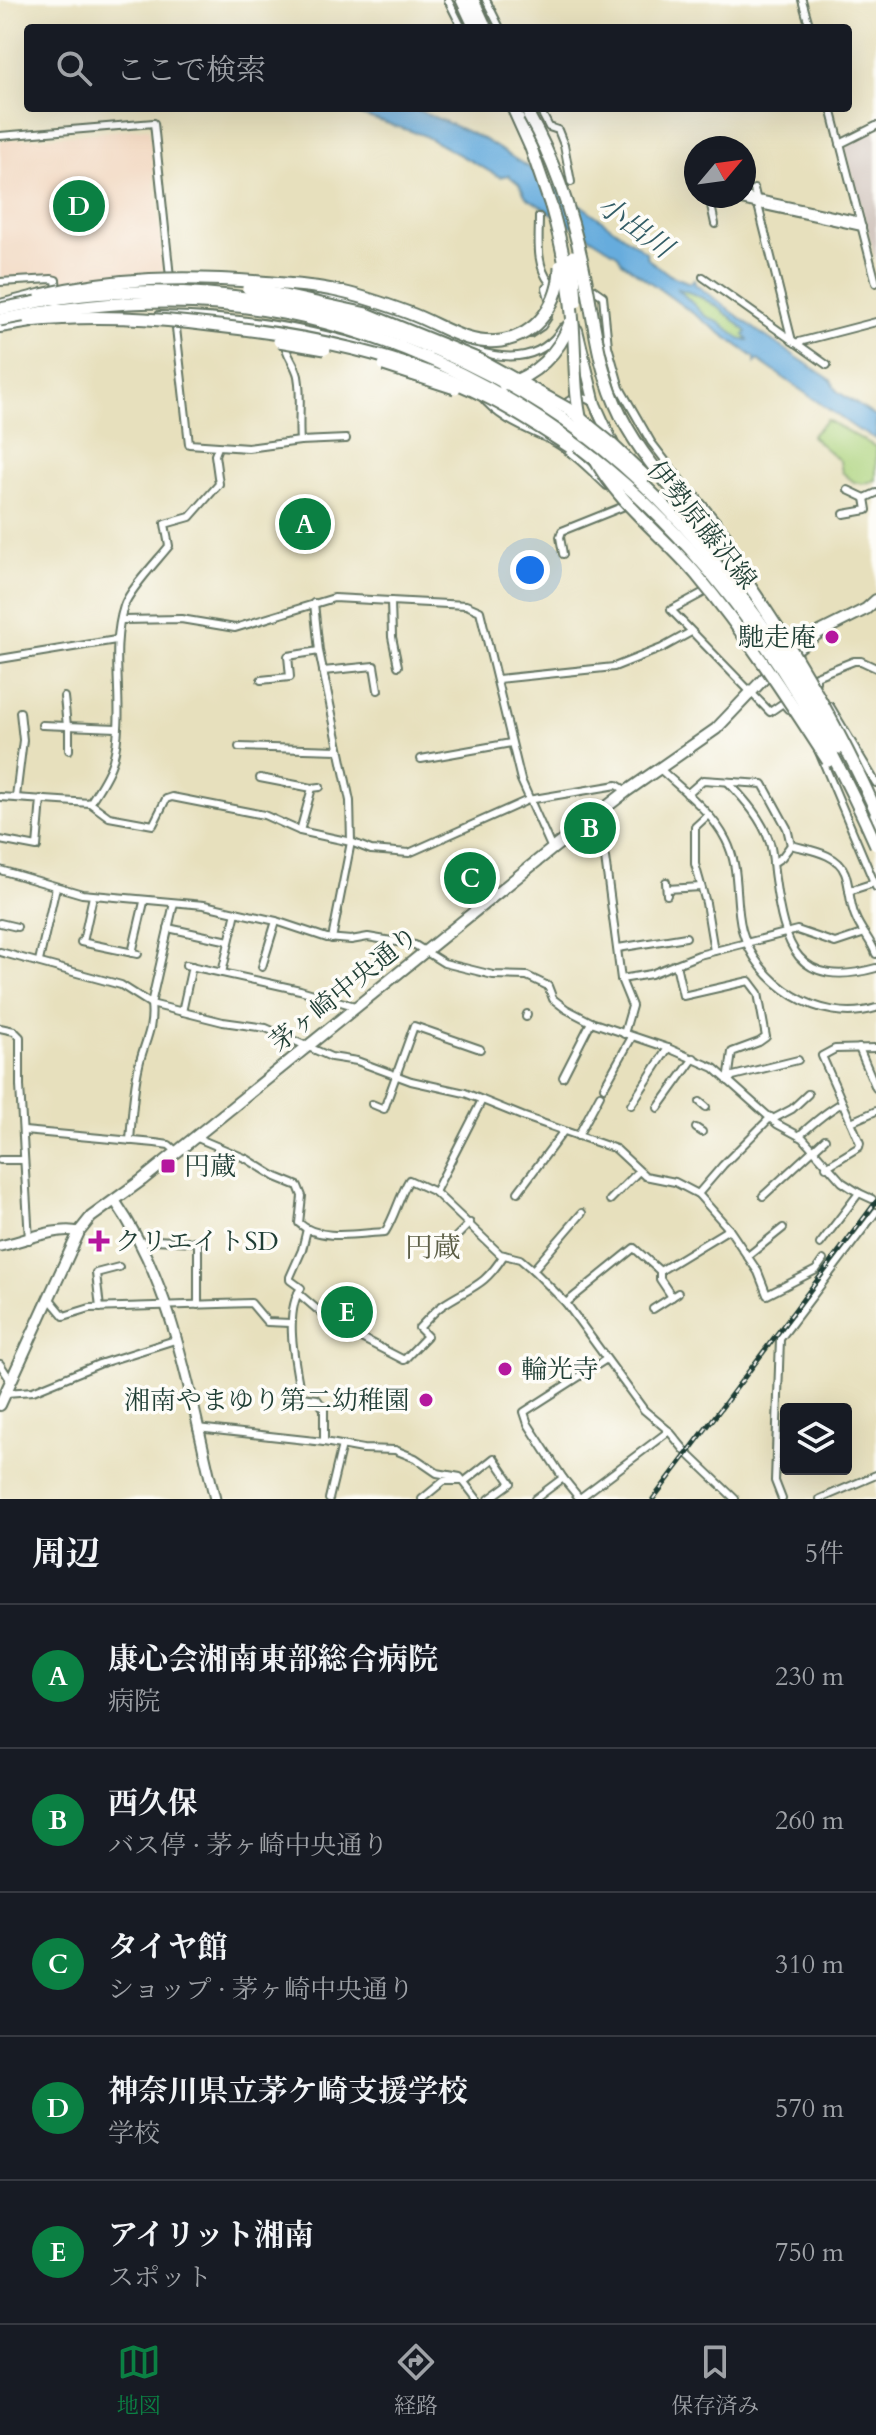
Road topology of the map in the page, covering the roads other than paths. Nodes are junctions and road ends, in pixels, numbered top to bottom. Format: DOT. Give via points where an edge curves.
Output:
graph roads {
  1 [pos="448,0"];
  2 [pos="460,0"];
  3 [pos="471,0"];
  4 [pos="486,0"];
  5 [pos="802,0"];
  6 [pos="460,24"];
  7 [pos="471,24"];
  8 [pos="482,24"];
  9 [pos="498,24"];
  10 [pos="809,24"];
  11 [pos="513,112"];
  12 [pos="513,112"];
  13 [pos="525,112"];
  14 [pos="525,112"];
  15 [pos="526,112"];
  16 [pos="541,112"];
  17 [pos="832,112"];
  18 [pos="876,126"];
  19 [pos="0,136"];
  20 [pos="840,144"];
  21 [pos="571,182"];
  22 [pos="756,196"];
  23 [pos="758,202"];
  24 [pos="712,208"];
  25 [pos="546,212"];
  26 [pos="715,224"];
  27 [pos="861,224"];
  28 [pos="703,277"];
  29 [pos="173,278"];
  30 [pos="0,282"];
  31 [pos="876,283"];
  32 [pos="289,287"];
  33 [pos="57,289"];
  34 [pos="593,289"];
  35 [pos="571,297"];
  36 [pos="0,306"];
  37 [pos="180,319"];
  38 [pos="876,322"];
  39 [pos="0,325"];
  40 [pos="282,326"];
  41 [pos="432,332"];
  42 [pos="794,342"];
  43 [pos="594,344"];
  44 [pos="469,346"];
  45 [pos="611,362"];
  46 [pos="419,363"];
  47 [pos="827,365"];
  48 [pos="475,386"];
  49 [pos="595,404"];
  50 [pos="559,424"];
  51 [pos="346,439"];
  52 [pos="300,441"];
  53 [pos="218,447"];
  54 [pos="848,490"];
  55 [pos="683,491"];
  56 [pos="876,493"];
  57 [pos="865,498"];
  58 [pos="627,505"];
  59 [pos="676,507"];
  60 [pos="849,511"];
  61 [pos="701,515"];
  62 [pos="677,531"];
  63 [pos="563,554"];
  64 [pos="732,554"];
  65 [pos="731,575"];
  66 [pos="708,590"];
  67 [pos="734,598"];
  68 [pos="391,601"];
  69 [pos="876,602"];
  70 [pos="314,603"];
  71 [pos="771,611"];
  72 [pos="760,618"];
  73 [pos="122,620"];
  74 [pos="777,620"];
  75 [pos="691,632"];
  76 [pos="116,640"];
  77 [pos="319,651"];
  78 [pos="0,659"];
  79 [pos="782,660"];
  80 [pos="398,666"];
  81 [pos="876,668"];
  82 [pos="323,671"];
  83 [pos="498,679"];
  84 [pos="261,680"];
  85 [pos="816,682"];
  86 [pos="804,689"];
  87 [pos="378,690"];
  88 [pos="752,691"];
  89 [pos="64,697"];
  90 [pos="20,712"];
  91 [pos="42,725"];
  92 [pos="68,726"];
  93 [pos="117,728"];
  94 [pos="511,743"];
  95 [pos="829,745"];
  96 [pos="239,747"];
  97 [pos="69,750"];
  98 [pos="338,750"];
  99 [pos="817,753"];
  100 [pos="421,759"];
  101 [pos="660,769"];
  102 [pos="260,778"];
  103 [pos="727,781"];
  104 [pos="876,783"];
  105 [pos="627,791"];
  106 [pos="687,794"];
  107 [pos="0,797"];
  108 [pos="16,797"];
  109 [pos="41,799"];
  110 [pos="528,800"];
  111 [pos="90,803"];
  112 [pos="876,811"];
  113 [pos="708,815"];
  114 [pos="873,824"];
  115 [pos="300,831"];
  116 [pos="572,834"];
  117 [pos="0,840"];
  118 [pos="351,842"];
  119 [pos="791,845"];
  120 [pos="876,845"];
  121 [pos="552,849"];
  122 [pos="773,863"];
  123 [pos="0,870"];
  124 [pos="875,885"];
  125 [pos="56,887"];
  126 [pos="701,887"];
  127 [pos="667,889"];
  128 [pos="849,891"];
  129 [pos="93,896"];
  130 [pos="144,902"];
  131 [pos="174,903"];
  132 [pos="236,912"];
  133 [pos="276,921"];
  134 [pos="0,923"];
  135 [pos="17,927"];
  136 [pos="168,928"];
  137 [pos="785,933"];
  138 [pos="862,934"];
  139 [pos="686,937"];
  140 [pos="332,939"];
  141 [pos="229,941"];
  142 [pos="747,943"];
  143 [pos="618,948"];
  144 [pos="714,951"];
  145 [pos="0,952"];
  146 [pos="424,953"];
  147 [pos="876,954"];
  148 [pos="39,961"];
  149 [pos="676,964"];
  150 [pos="262,967"];
  151 [pos="876,968"];
  152 [pos="222,973"];
  153 [pos="621,979"];
  154 [pos="151,1004"];
  155 [pos="358,1007"];
  156 [pos="876,1008"];
  157 [pos="182,1012"];
  158 [pos="591,1022"];
  159 [pos="0,1028"];
  160 [pos="624,1034"];
  161 [pos="632,1037"];
  162 [pos="307,1047"];
  163 [pos="668,1048"];
  164 [pos="859,1048"];
  165 [pos="876,1048"];
  166 [pos="480,1049"];
  167 [pos="694,1058"];
  168 [pos="798,1060"];
  169 [pos="397,1075"];
  170 [pos="563,1077"];
  171 [pos="728,1081"];
  172 [pos="604,1087"];
  173 [pos="876,1088"];
  174 [pos="808,1094"];
  175 [pos="600,1095"];
  176 [pos="482,1100"];
  177 [pos="842,1103"];
  178 [pos="372,1104"];
  179 [pos="631,1105"];
  180 [pos="658,1108"];
  181 [pos="876,1111"];
  182 [pos="772,1118"];
  183 [pos="851,1122"];
  184 [pos="24,1131"];
  185 [pos="563,1132"];
  186 [pos="578,1136"];
  187 [pos="799,1136"];
  188 [pos="195,1137"];
  189 [pos="825,1139"];
  190 [pos="130,1141"];
  191 [pos="812,1149"];
  192 [pos="177,1152"];
  193 [pos="0,1160"];
  194 [pos="23,1160"];
  195 [pos="826,1167"];
  196 [pos="639,1171"];
  197 [pos="435,1192"];
  198 [pos="518,1192"];
  199 [pos="859,1193"];
  200 [pos="698,1194"];
  201 [pos="763,1196"];
  202 [pos="872,1199"];
  203 [pos="610,1200"];
  204 [pos="115,1201"];
  205 [pos="876,1212"];
  206 [pos="582,1213"];
  207 [pos="470,1223"];
  208 [pos="783,1228"];
  209 [pos="307,1229"];
  210 [pos="729,1229"];
  211 [pos="79,1232"];
  212 [pos="29,1240"];
  213 [pos="139,1244"];
  214 [pos="820,1244"];
  215 [pos="0,1246"];
  216 [pos="439,1254"];
  217 [pos="504,1255"];
  218 [pos="748,1256"];
  219 [pos="823,1260"];
  220 [pos="119,1267"];
  221 [pos="533,1270"];
  222 [pos="660,1271"];
  223 [pos="298,1293"];
  224 [pos="49,1298"];
  225 [pos="566,1303"];
  226 [pos="167,1304"];
  227 [pos="198,1305"];
  228 [pos="100,1308"];
  229 [pos="653,1309"];
  230 [pos="290,1323"];
  231 [pos="175,1340"];
  232 [pos="605,1360"];
  233 [pos="0,1364"];
  234 [pos="11,1381"];
  235 [pos="6,1393"];
  236 [pos="0,1405"];
  237 [pos="197,1428"];
  238 [pos="669,1431"];
  239 [pos="324,1442"];
  240 [pos="342,1445"];
  241 [pos="876,1475"];
  242 [pos="563,1478"];
  243 [pos="465,1481"];
  244 [pos="580,1498"];
  245 [pos="215,1499"];
  246 [pos="329,1499"];
  247 [pos="422,1499"];
  248 [pos="477,1499"];
  249 [pos="489,1499"];
  250 [pos="535,1499"];
  251 [pos="735,1499"];
  252 [pos="782,1499"];
  253 [pos="821,1499"];
  1 -- 6 [label="street"];
  2 -- 7 [label="highway"];
  3 -- 8 [label="highway"];
  4 -- 9 [label="street"];
  5 -- 10 [label="street"];
  11 -- 25 [label="main road, 伊勢原藤沢線"];
  12 -- 25 [label="highway" via="535,158"];
  13 -- 43 [label="main road, 伊勢原藤沢線, bridge" via="572,234"];
  14 -- 37 [label="highway, bridge" via="564,216 577,292 562,341 527,375 498,387 461,389 352,354 219,333"];
  15 -- 112 [label="highway, bridge" via="555,170 573,226 600,359 621,415 640,448 731,560 794,653"];
  16 -- 21 [label="street" via="549,127 558,130"];
  17 -- 20 [label="street"];
  18 -- 20 [label="street"];
  19 -- 29 [label="street" via="154,123"];
  20 -- 27 [label="street"];
  22 -- 23 [label="street"];
  23 -- 27 [label="street"];
  23 -- 42 [label="street"];
  24 -- 26 [label="street"];
  25 -- 29 [label="highway, bridge" via="560,264 555,297 533,326 506,340 470,339 411,313 333,290"];
  25 -- 35 [label="main road, 伊勢原藤沢線"];
  25 -- 44 [label="street" via="541,269 552,282 546,288 549,313 537,331 508,343"];
  25 -- 114 [label="highway, bridge" via="561,243 577,403 594,459 723,607"];
  27 -- 31 [label="street"];
  28 -- 42 [label="street"];
  29 -- 32 [label="street"];
  29 -- 33 [label="street"];
  29 -- 36 [label="highway, bridge" via="90,284"];
  29 -- 59 [label="highway, bridge" via="358,311 480,360 570,410"];
  30 -- 33 [label="street" via="52,279"];
  32 -- 40 [label="street"];
  32 -- 41 [label="street" via="356,303"];
  33 -- 36 [label="street"];
  34 -- 45 [label="street" via="603,296"];
  35 -- 44 [label="street" via="557,337 538,351 507,356"];
  35 -- 49 [label="main road, 伊勢原藤沢線"];
  36 -- 50 [label="highway, bridge" via="129,293 210,294 290,304 424,346 499,381"];
  37 -- 39 [label="highway, bridge" via="97,316"];
  37 -- 40 [label="street"];
  37 -- 53 [label="street" via="189,444"];
  37 -- 62 [label="highway, bridge" via="327,342 442,377 540,427"];
  38 -- 42 [label="street"];
  39 -- 50 [label="highway, bridge" via="78,307 137,303 217,304 298,316 375,337 435,361"];
  40 -- 46 [label="street" via="343,338"];
  40 -- 52 [label="street" via="285,351 298,377"];
  41 -- 44 [label="street"];
  41 -- 46 [label="street"];
  42 -- 47 [label="street"];
  43 -- 45 [label="street"];
  43 -- 59 [label="main road, 伊勢原藤沢線" via="618,418"];
  45 -- 55 [label="street" via="631,410"];
  46 -- 48 [label="street"];
  48 -- 49 [label="street" via="492,384 552,416 571,399"];
  48 -- 58 [label="street" via="497,413 550,440"];
  49 -- 62 [label="main road, 伊勢原藤沢線" via="625,464"];
  50 -- 114 [label="highway, bridge" via="637,494 724,590 801,701"];
  51 -- 52 [label="street"];
  52 -- 53 [label="street"];
  53 -- 73 [label="street" via="219,484 190,517 165,524 169,546 125,603"];
  54 -- 57 [label="street"];
  55 -- 59 [label="street"];
  55 -- 64 [label="street" via="693,493 728,535"];
  56 -- 57 [label="street"];
  57 -- 60 [label="street" via="867,510"];
  58 -- 63 [label="street" via="562,531"];
  58 -- 66 [label="street"];
  59 -- 65 [label="highway"];
  61 -- 64 [label="street"];
  62 -- 67 [label="main road, 伊勢原藤沢線"];
  64 -- 71 [label="street"];
  65 -- 72 [label="main road, 伊勢原藤沢線"];
  66 -- 67 [label="street" via="721,606"];
  66 -- 75 [label="street" via="671,610"];
  67 -- 79 [label="main road, 伊勢原藤沢線"];
  68 -- 70 [label="street" via="334,598"];
  68 -- 80 [label="street"];
  68 -- 83 [label="street" via="466,605 480,611"];
  69 -- 79 [label="main road, 茅ヶ崎中央通り"];
  70 -- 73 [label="street" via="235,628 181,619"];
  70 -- 77 [label="street"];
  71 -- 72 [label="street"];
  71 -- 74 [label="street"];
  72 -- 79 [label="main road, 伊勢原藤沢線"];
  73 -- 76 [label="street"];
  75 -- 83 [label="street" via="614,667"];
  75 -- 88 [label="street"];
  76 -- 78 [label="street"];
  76 -- 93 [label="street"];
  77 -- 82 [label="street"];
  77 -- 84 [label="street" via="288,656 290,677"];
  79 -- 86 [label="main road, 伊勢原藤沢線"];
  79 -- 88 [label="main road, 茅ヶ崎中央通り"];
  79 -- 95 [label="main road, 伊勢原藤沢線"];
  81 -- 85 [label="street" via="854,661 816,676"];
  82 -- 87 [label="street" via="374,666"];
  82 -- 98 [label="street"];
  83 -- 94 [label="street"];
  85 -- 86 [label="street"];
  85 -- 104 [label="street" via="869,763"];
  86 -- 114 [label="main road, 伊勢原藤沢線"];
  88 -- 99 [label="street" via="770,712 785,705"];
  88 -- 101 [label="main road, 茅ヶ崎中央通り" via="716,729"];
  89 -- 92 [label="street"];
  90 -- 108 [label="street" via="23,740"];
  91 -- 92 [label="street"];
  92 -- 93 [label="street"];
  92 -- 97 [label="street"];
  93 -- 111 [label="street" via="113,763"];
  94 -- 100 [label="street"];
  94 -- 110 [label="street"];
  95 -- 99 [label="street"];
  95 -- 114 [label="main road, 伊勢原藤沢線"];
  96 -- 98 [label="street"];
  98 -- 118 [label="street" via="350,801"];
  99 -- 124 [label="street"];
  101 -- 105 [label="main road, 茅ヶ崎中央通り"];
  101 -- 106 [label="street"];
  102 -- 115 [label="street" via="316,788"];
  103 -- 106 [label="street" via="703,780"];
  103 -- 119 [label="street" via="763,784"];
  103 -- 122 [label="street" via="760,823"];
  105 -- 110 [label="street" via="617,785"];
  105 -- 116 [label="main road, 茅ヶ崎中央通り"];
  106 -- 113 [label="street"];
  107 -- 108 [label="street"];
  108 -- 109 [label="street"];
  109 -- 111 [label="street"];
  109 -- 117 [label="street" via="37,847"];
  110 -- 118 [label="street" via="409,853 371,850"];
  110 -- 121 [label="street"];
  111 -- 115 [label="street" via="109,817 153,825 172,797 264,815"];
  113 -- 126 [label="street" via="695,827"];
  113 -- 142 [label="street" via="735,863 739,917"];
  114 -- 120 [label="highway, bridge"];
  115 -- 118 [label="street"];
  116 -- 121 [label="main road, 茅ヶ崎中央通り"];
  116 -- 143 [label="street" via="603,846"];
  118 -- 140 [label="street"];
  119 -- 122 [label="street"];
  119 -- 128 [label="street" via="840,865"];
  121 -- 146 [label="main road, 茅ヶ崎中央通り"];
  122 -- 137 [label="street"];
  123 -- 125 [label="street"];
  124 -- 128 [label="street"];
  125 -- 129 [label="street"];
  125 -- 148 [label="street"];
  126 -- 127 [label="street"];
  126 -- 144 [label="street"];
  128 -- 138 [label="street"];
  129 -- 130 [label="street"];
  129 -- 130 [label="street" via="82,942 135,953"];
  130 -- 131 [label="street"];
  131 -- 132 [label="street"];
  131 -- 136 [label="street"];
  132 -- 133 [label="street"];
  132 -- 141 [label="street"];
  133 -- 140 [label="street"];
  133 -- 150 [label="street"];
  134 -- 135 [label="street"];
  136 -- 141 [label="street"];
  136 -- 154 [label="street"];
  137 -- 138 [label="street" via="805,931 835,943"];
  137 -- 142 [label="street"];
  137 -- 151 [label="street" via="795,952 813,968 848,975"];
  138 -- 147 [label="street"];
  139 -- 143 [label="street"];
  140 -- 146 [label="street" via="390,940 415,945"];
  141 -- 152 [label="street"];
  142 -- 144 [label="street"];
  142 -- 156 [label="street" via="773,981 799,999 844,1012"];
  143 -- 153 [label="street"];
  144 -- 149 [label="street"];
  145 -- 148 [label="street"];
  146 -- 155 [label="main road, 茅ヶ崎中央通り"];
  146 -- 158 [label="street" via="493,975 527,976 548,986 553,999"];
  148 -- 154 [label="street" via="121,985"];
  149 -- 153 [label="street"];
  149 -- 171 [label="street" via="683,996 749,981 758,993 766,1037 732,1052"];
  152 -- 155 [label="street"];
  152 -- 157 [label="street" via="189,965"];
  153 -- 160 [label="street" via="632,1006"];
  154 -- 157 [label="street"];
  154 -- 190 [label="street"];
  155 -- 162 [label="main road, 茅ヶ崎中央通り"];
  157 -- 162 [label="street" via="254,1025"];
  158 -- 160 [label="street"];
  158 -- 170 [label="street"];
  159 -- 184 [label="street" via="20,1037"];
  160 -- 161 [label="street"];
  161 -- 163 [label="street"];
  161 -- 172 [label="street"];
  162 -- 169 [label="street"];
  162 -- 188 [label="main road, 茅ヶ崎中央通り"];
  163 -- 167 [label="street"];
  163 -- 179 [label="street"];
  164 -- 165 [label="street"];
  164 -- 173 [label="street"];
  164 -- 177 [label="street" via="835,1049 822,1056"];
  166 -- 169 [label="street" via="414,1026"];
  167 -- 171 [label="street"];
  167 -- 180 [label="street"];
  168 -- 171 [label="street"];
  169 -- 176 [label="street"];
  169 -- 178 [label="street" via="384,1109"];
  171 -- 182 [label="street"];
  174 -- 182 [label="street"];
  175 -- 186 [label="street"];
  176 -- 185 [label="street"];
  176 -- 197 [label="street"];
  177 -- 183 [label="street"];
  177 -- 187 [label="street"];
  181 -- 183 [label="street"];
  182 -- 187 [label="street"];
  182 -- 200 [label="street"];
  183 -- 195 [label="street" via="859,1147"];
  184 -- 190 [label="street"];
  184 -- 194 [label="street"];
  185 -- 186 [label="street"];
  185 -- 198 [label="street"];
  186 -- 196 [label="street" via="616,1149"];
  187 -- 191 [label="street"];
  188 -- 192 [label="main road, 茅ヶ崎中央通り"];
  188 -- 209 [label="street" via="298,1186 299,1223"];
  189 -- 191 [label="street"];
  190 -- 192 [label="street" via="169,1145"];
  191 -- 195 [label="street"];
  191 -- 201 [label="street"];
  192 -- 204 [label="main road, 茅ヶ崎中央通り"];
  193 -- 194 [label="street"];
  194 -- 212 [label="street"];
  195 -- 199 [label="street"];
  196 -- 200 [label="street"];
  196 -- 203 [label="street"];
  197 -- 207 [label="street"];
  197 -- 209 [label="street" via="409,1180 385,1232 348,1237"];
  199 -- 202 [label="street"];
  199 -- 214 [label="street"];
  200 -- 210 [label="street"];
  204 -- 211 [label="main road, 茅ヶ崎中央通り"];
  204 -- 213 [label="street"];
  205 -- 252 [label="street" via="780,1339 775,1481"];
  206 -- 221 [label="street"];
  207 -- 216 [label="street"];
  207 -- 217 [label="street"];
  208 -- 218 [label="street"];
  209 -- 223 [label="street" via="290,1277 301,1288"];
  210 -- 218 [label="street"];
  210 -- 222 [label="street"];
  211 -- 212 [label="street" via="60,1229"];
  211 -- 224 [label="main road, 茅ヶ崎中央通り"];
  212 -- 215 [label="street"];
  213 -- 226 [label="street"];
  213 -- 227 [label="street" via="198,1242"];
  217 -- 221 [label="street"];
  217 -- 223 [label="street" via="479,1285 432,1314 419,1328 427,1336 404,1360 334,1324"];
  218 -- 219 [label="street" via="767,1295 816,1270"];
  220 -- 228 [label="street" via="96,1273"];
  221 -- 225 [label="street"];
  222 -- 225 [label="street" via="634,1248"];
  222 -- 229 [label="street" via="660,1279 675,1295"];
  223 -- 230 [label="street"];
  224 -- 228 [label="street" via="64,1316"];
  224 -- 234 [label="main road, 茅ヶ崎中央通り"];
  225 -- 232 [label="street"];
  226 -- 227 [label="street"];
  226 -- 228 [label="street"];
  226 -- 231 [label="street"];
  227 -- 230 [label="street" via="251,1303 267,1322"];
  230 -- 239 [label="street" via="301,1397 317,1399 324,1409"];
  231 -- 235 [label="street" via="33,1391"];
  231 -- 237 [label="street"];
  232 -- 238 [label="street" via="644,1410"];
  232 -- 242 [label="street" via="524,1412"];
  233 -- 234 [label="street"];
  234 -- 235 [label="main road, 茅ヶ崎中央通り"];
  235 -- 236 [label="main road, 茅ヶ崎中央通り"];
  237 -- 239 [label="street"];
  237 -- 245 [label="street"];
  238 -- 244 [label="street"];
  238 -- 251 [label="street"];
  239 -- 240 [label="street"];
  240 -- 243 [label="street" via="406,1453 437,1473"];
  240 -- 246 [label="street"];
  241 -- 253 [label="street"];
  242 -- 244 [label="street"];
  242 -- 250 [label="street"];
  243 -- 247 [label="street" via="444,1481"];
  243 -- 248 [label="street"];
  243 -- 249 [label="street" via="494,1458 511,1483"];
}
